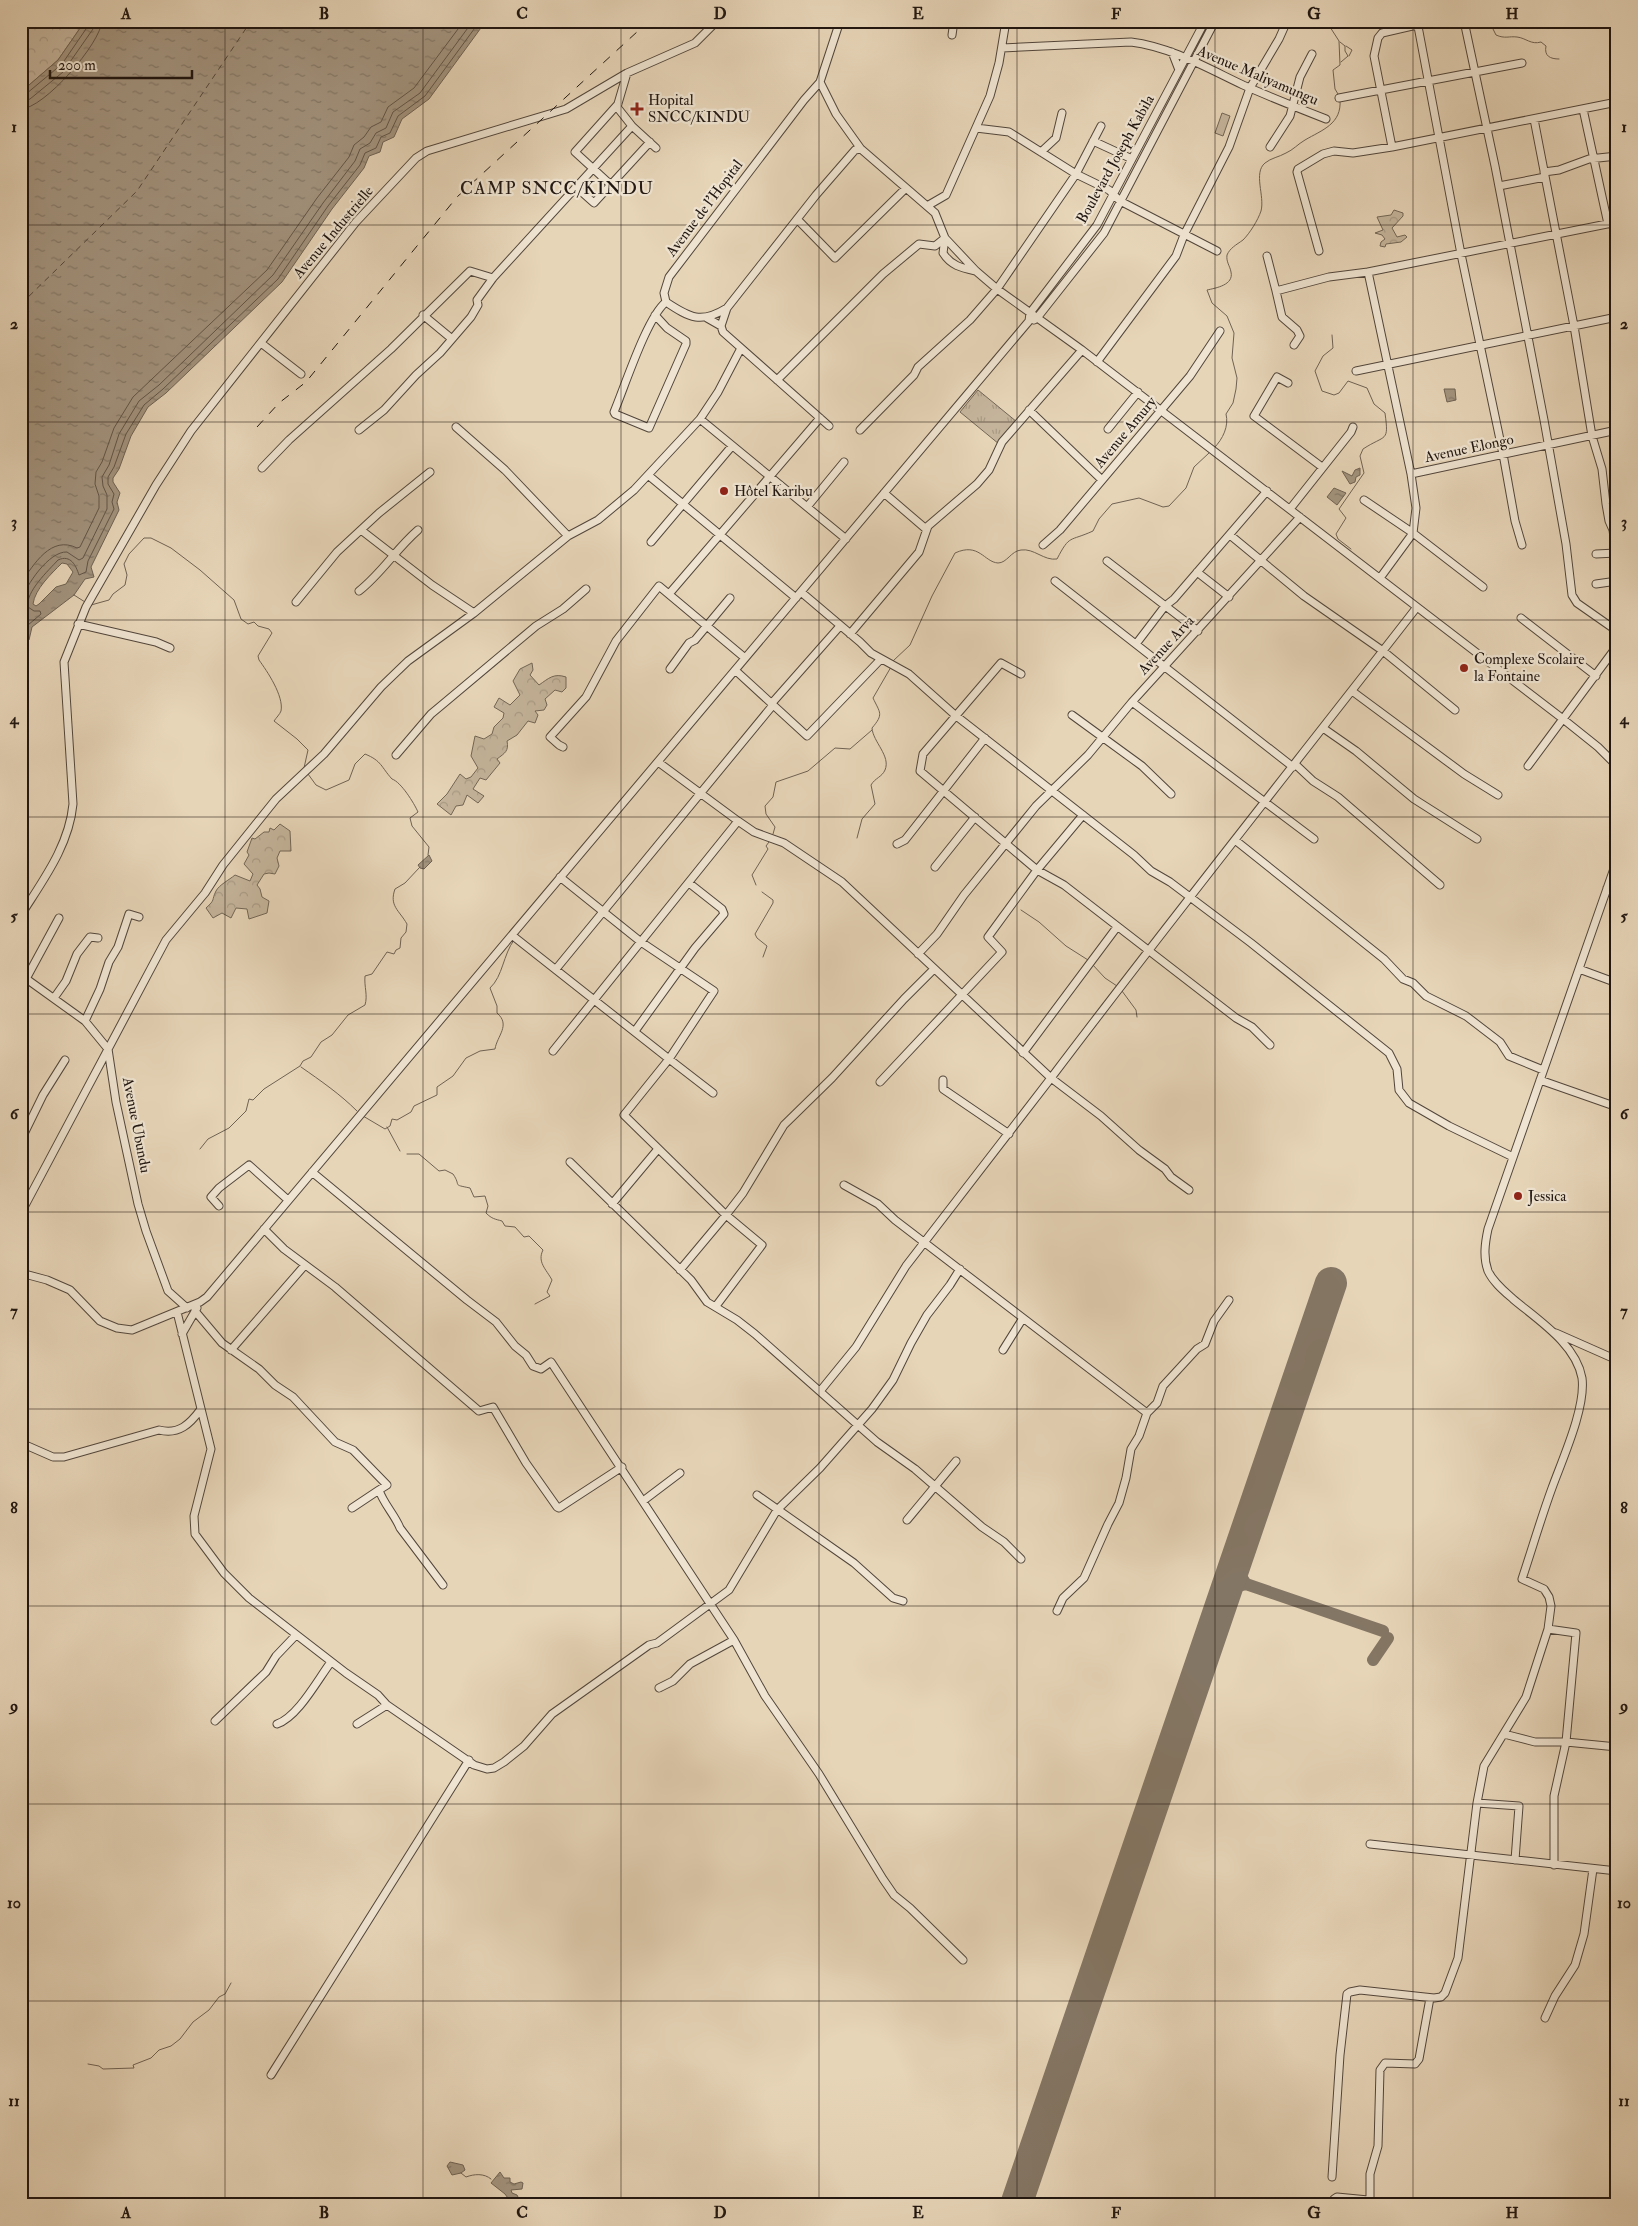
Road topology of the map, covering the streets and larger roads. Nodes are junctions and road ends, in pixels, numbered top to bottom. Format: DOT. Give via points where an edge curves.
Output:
graph roads {
  1 [pos="717,21"];
  2 [pos="840,21"];
  3 [pos="954,21"];
  4 [pos="1006,21"];
  5 [pos="1205,21"];
  6 [pos="1215,21"];
  7 [pos="1287,21"];
  8 [pos="1434,21"];
  9 [pos="1464,21"];
  10 [pos="1417,23"];
  11 [pos="952,35"];
  12 [pos="1002,48"];
  13 [pos="1172,52"];
  14 [pos="1312,54"];
  15 [pos="1186,58"];
  16 [pos="1194,62"];
  17 [pos="1522,63"];
  18 [pos="1179,70"];
  19 [pos="1475,72"];
  20 [pos="627,73"];
  21 [pos="1428,81"];
  22 [pos="820,82"];
  23 [pos="1250,88"];
  24 [pos="1381,90"];
  25 [pos="1339,98"];
  26 [pos="1617,102"];
  27 [pos="618,104"];
  28 [pos="1294,106"];
  29 [pos="1583,109"];
  30 [pos="1062,113"];
  31 [pos="1534,118"];
  32 [pos="1326,119"];
  33 [pos="632,126"];
  34 [pos="1101,126"];
  35 [pos="976,128"];
  36 [pos="1487,128"];
  37 [pos="1440,138"];
  38 [pos="1093,141"];
  39 [pos="650,142"];
  40 [pos="1270,147"];
  41 [pos="1392,147"];
  42 [pos="656,148"];
  43 [pos="861,149"];
  44 [pos="1041,152"];
  45 [pos="1617,156"];
  46 [pos="1132,159"];
  47 [pos="1594,159"];
  48 [pos="592,169"];
  49 [pos="1076,174"];
  50 [pos="1545,174"];
  51 [pos="611,185"];
  52 [pos="1499,186"];
  53 [pos="576,187"];
  54 [pos="906,188"];
  55 [pos="1114,195"];
  56 [pos="1120,201"];
  57 [pos="927,206"];
  58 [pos="797,219"];
  59 [pos="1617,222"];
  60 [pos="1608,224"];
  61 [pos="1556,234"];
  62 [pos="1184,235"];
  63 [pos="945,238"];
  64 [pos="1510,244"];
  65 [pos="1217,250"];
  66 [pos="1319,250"];
  67 [pos="1461,254"];
  68 [pos="1267,256"];
  69 [pos="976,271"];
  70 [pos="1368,272"];
  71 [pos="493,278"];
  72 [pos="997,290"];
  73 [pos="1276,291"];
  74 [pos="666,302"];
  75 [pos="727,308"];
  76 [pos="1030,313"];
  77 [pos="423,315"];
  78 [pos="655,315"];
  79 [pos="1617,317"];
  80 [pos="707,318"];
  81 [pos="1037,318"];
  82 [pos="1029,321"];
  83 [pos="721,326"];
  84 [pos="1574,326"];
  85 [pos="1220,331"];
  86 [pos="1527,335"];
  87 [pos="452,339"];
  88 [pos="261,343"];
  89 [pos="1480,345"];
  90 [pos="1294,346"];
  91 [pos="741,348"];
  92 [pos="1082,350"];
  93 [pos="1097,362"];
  94 [pos="1389,364"];
  95 [pos="1356,371"];
  96 [pos="301,374"];
  97 [pos="776,380"];
  98 [pos="1288,383"];
  99 [pos="1138,392"];
  100 [pos="1029,410"];
  101 [pos="1161,410"];
  102 [pos="820,418"];
  103 [pos="700,419"];
  104 [pos="829,426"];
  105 [pos="1353,427"];
  106 [pos="456,428"];
  107 [pos="359,430"];
  108 [pos="860,430"];
  109 [pos="1108,430"];
  110 [pos="1617,430"];
  111 [pos="1592,436"];
  112 [pos="1548,445"];
  113 [pos="732,446"];
  114 [pos="1503,454"];
  115 [pos="844,462"];
  116 [pos="1322,467"];
  117 [pos="262,468"];
  118 [pos="430,472"];
  119 [pos="1411,474"];
  120 [pos="648,475"];
  121 [pos="770,476"];
  122 [pos="1102,480"];
  123 [pos="1267,491"];
  124 [pos="884,493"];
  125 [pos="1364,500"];
  126 [pos="683,504"];
  127 [pos="806,507"];
  128 [pos="1290,509"];
  129 [pos="1300,517"];
  130 [pos="926,529"];
  131 [pos="361,530"];
  132 [pos="418,530"];
  133 [pos="1413,533"];
  134 [pos="720,535"];
  135 [pos="1230,535"];
  136 [pos="568,536"];
  137 [pos="846,539"];
  138 [pos="651,542"];
  139 [pos="1043,545"];
  140 [pos="1522,545"];
  141 [pos="1596,554"];
  142 [pos="1616,555"];
  143 [pos="394,556"];
  144 [pos="1107,561"];
  145 [pos="1262,561"];
  146 [pos="1197,572"];
  147 [pos="1380,578"];
  148 [pos="1055,581"];
  149 [pos="1617,581"];
  150 [pos="1596,584"];
  151 [pos="1483,587"];
  152 [pos="586,589"];
  153 [pos="359,591"];
  154 [pos="801,592"];
  155 [pos="669,594"];
  156 [pos="1229,597"];
  157 [pos="730,598"];
  158 [pos="796,598"];
  159 [pos="296,602"];
  160 [pos="1165,606"];
  161 [pos="1418,607"];
  162 [pos="474,613"];
  163 [pos="1521,618"];
  164 [pos="78,624"];
  165 [pos="707,625"];
  166 [pos="840,626"];
  167 [pos="1198,631"];
  168 [pos="1617,631"];
  169 [pos="850,634"];
  170 [pos="1136,644"];
  171 [pos="1617,646"];
  172 [pos="170,648"];
  173 [pos="1383,651"];
  174 [pos="746,658"];
  175 [pos="884,661"];
  176 [pos="1165,667"];
  177 [pos="670,669"];
  178 [pos="735,670"];
  179 [pos="1021,674"];
  180 [pos="1596,676"];
  181 [pos="1352,691"];
  182 [pos="1132,702"];
  183 [pos="772,704"];
  184 [pos="1456,710"];
  185 [pos="955,715"];
  186 [pos="1072,715"];
  187 [pos="1563,719"];
  188 [pos="1323,728"];
  189 [pos="985,738"];
  190 [pos="1102,738"];
  191 [pos="564,747"];
  192 [pos="396,755"];
  193 [pos="658,762"];
  194 [pos="1294,766"];
  195 [pos="1528,766"];
  196 [pos="1617,766"];
  197 [pos="1051,790"];
  198 [pos="943,791"];
  199 [pos="700,793"];
  200 [pos="1171,794"];
  201 [pos="1498,795"];
  202 [pos="1264,803"];
  203 [pos="1083,815"];
  204 [pos="975,817"];
  205 [pos="738,821"];
  206 [pos="1314,839"];
  207 [pos="1477,839"];
  208 [pos="1235,840"];
  209 [pos="1005,843"];
  210 [pos="897,844"];
  211 [pos="1617,860"];
  212 [pos="935,866"];
  213 [pos="1037,870"];
  214 [pos="560,877"];
  215 [pos="689,883"];
  216 [pos="1440,885"];
  217 [pos="1607,888"];
  218 [pos="1617,892"];
  219 [pos="1191,897"];
  220 [pos="603,912"];
  221 [pos="21,915"];
  222 [pos="139,917"];
  223 [pos="58,918"];
  224 [pos="1117,927"];
  225 [pos="513,936"];
  226 [pos="98,938"];
  227 [pos="640,942"];
  228 [pos="1147,951"];
  229 [pos="918,954"];
  230 [pos="680,968"];
  231 [pos="934,969"];
  232 [pos="1579,969"];
  233 [pos="556,970"];
  234 [pos="24,977"];
  235 [pos="1617,983"];
  236 [pos="21,988"];
  237 [pos="962,996"];
  238 [pos="54,998"];
  239 [pos="594,1000"];
  240 [pos="85,1021"];
  241 [pos="635,1031"];
  242 [pos="1270,1045"];
  243 [pos="108,1049"];
  244 [pos="553,1051"];
  245 [pos="1023,1053"];
  246 [pos="669,1058"];
  247 [pos="64,1060"];
  248 [pos="1543,1070"];
  249 [pos="1052,1078"];
  250 [pos="943,1080"];
  251 [pos="1540,1080"];
  252 [pos="880,1082"];
  253 [pos="713,1093"];
  254 [pos="1616,1106"];
  255 [pos="1009,1134"];
  256 [pos="21,1140"];
  257 [pos="658,1149"];
  258 [pos="1513,1157"];
  259 [pos="570,1162"];
  260 [pos="312,1172"];
  261 [pos="844,1185"];
  262 [pos="1189,1190"];
  263 [pos="288,1200"];
  264 [pos="612,1204"];
  265 [pos="219,1206"];
  266 [pos="21,1213"];
  267 [pos="726,1215"];
  268 [pos="264,1229"];
  269 [pos="926,1243"];
  270 [pos="306,1264"];
  271 [pos="960,1269"];
  272 [pos="680,1270"];
  273 [pos="21,1273"];
  274 [pos="1229,1300"];
  275 [pos="200,1302"];
  276 [pos="716,1306"];
  277 [pos="187,1308"];
  278 [pos="195,1311"];
  279 [pos="177,1312"];
  280 [pos="1023,1318"];
  281 [pos="1551,1331"];
  282 [pos="182,1334"];
  283 [pos="1586,1346"];
  284 [pos="231,1350"];
  285 [pos="1003,1350"];
  286 [pos="1574,1358"];
  287 [pos="1617,1360"];
  288 [pos="820,1390"];
  289 [pos="201,1409"];
  290 [pos="1147,1413"];
  291 [pos="858,1423"];
  292 [pos="21,1443"];
  293 [pos="956,1461"];
  294 [pos="622,1467"];
  295 [pos="680,1474"];
  296 [pos="935,1486"];
  297 [pos="379,1490"];
  298 [pos="757,1495"];
  299 [pos="643,1501"];
  300 [pos="352,1508"];
  301 [pos="777,1510"];
  302 [pos="907,1520"];
  303 [pos="1021,1559"];
  304 [pos="443,1585"];
  305 [pos="903,1601"];
  306 [pos="709,1604"];
  307 [pos="1056,1611"];
  308 [pos="1548,1629"];
  309 [pos="296,1635"];
  310 [pos="734,1640"];
  311 [pos="331,1662"];
  312 [pos="659,1688"];
  313 [pos="387,1705"];
  314 [pos="215,1721"];
  315 [pos="277,1724"];
  316 [pos="357,1724"];
  317 [pos="1504,1734"];
  318 [pos="1566,1742"];
  319 [pos="1617,1748"];
  320 [pos="469,1760"];
  321 [pos="1477,1803"];
  322 [pos="1370,1844"];
  323 [pos="1472,1856"];
  324 [pos="1514,1860"];
  325 [pos="1554,1865"];
  326 [pos="1593,1869"];
  327 [pos="1617,1871"];
  328 [pos="963,1960"];
  329 [pos="1430,1998"];
  330 [pos="1545,2018"];
  331 [pos="271,2075"];
  332 [pos="1332,2177"];
  333 [pos="1333,2205"];
  1 -- 20 [label="street, Avenue Industrielle" via="695,43"];
  2 -- 22 [label="street"];
  3 -- 11 [label="street"];
  4 -- 12 [label="street"];
  5 -- 15 [label="street, Boulevard Joseph Kabila"];
  6 -- 16 [label="street, Boulevard Joseph Kabila"];
  7 -- 23 [label="street"];
  8 -- 10 [label="street"];
  9 -- 19 [label="street"];
  10 -- 21 [label="street"];
  10 -- 24 [label="street" via="1380,35 1374,56"];
  12 -- 13 [label="street, Avenue Maliyamungu" via="1131,42"];
  12 -- 35 [label="street" via="990,96"];
  13 -- 15 [label="street, Avenue Maliyamungu"];
  13 -- 18 [label="street"];
  14 -- 28 [label="street" via="1300,77"];
  15 -- 16 [label="street, Avenue Maliyamungu"];
  15 -- 18 [label="street, Boulevard Joseph Kabila"];
  16 -- 23 [label="street, Avenue Maliyamungu"];
  16 -- 56 [label="street, Boulevard Joseph Kabila"];
  17 -- 19 [label="street"];
  18 -- 46 [label="street, Boulevard Joseph Kabila"];
  19 -- 21 [label="street"];
  19 -- 36 [label="street"];
  20 -- 27 [label="street"];
  20 -- 88 [label="street, Avenue Industrielle" via="566,109 427,151 416,158 356,222"];
  21 -- 24 [label="street"];
  21 -- 37 [label="street"];
  22 -- 43 [label="street" via="836,114"];
  22 -- 74 [label="street, Avenue de l'Hopital" via="669,277 664,293"];
  23 -- 28 [label="street, Avenue Maliyamungu"];
  23 -- 62 [label="street" via="1229,147"];
  24 -- 25 [label="street"];
  24 -- 41 [label="street"];
  26 -- 29 [label="street"];
  27 -- 33 [label="street" via="621,114"];
  27 -- 48 [label="street" via="576,150 575,153"];
  28 -- 32 [label="street, Avenue Maliyamungu"];
  28 -- 40 [label="street"];
  29 -- 31 [label="street"];
  29 -- 47 [label="street"];
  30 -- 44 [label="street" via="1056,138"];
  31 -- 36 [label="street"];
  31 -- 50 [label="street"];
  33 -- 39 [label="street"];
  33 -- 48 [label="street"];
  34 -- 38 [label="street"];
  35 -- 44 [label="street" via="1009,132"];
  35 -- 57 [label="street" via="946,195"];
  36 -- 37 [label="street"];
  36 -- 52 [label="street"];
  37 -- 41 [label="street"];
  37 -- 67 [label="street"];
  38 -- 46 [label="street"];
  38 -- 49 [label="street"];
  39 -- 42 [label="street"];
  39 -- 51 [label="street"];
  41 -- 66 [label="street" via="1353,153 1334,151 1298,169"];
  43 -- 54 [label="street"];
  43 -- 58 [label="street" via="854,150"];
  44 -- 49 [label="street"];
  45 -- 47 [label="street"];
  46 -- 55 [label="street, Boulevard Joseph Kabila"];
  47 -- 50 [label="street"];
  47 -- 60 [label="street"];
  48 -- 51 [label="street"];
  48 -- 53 [label="street"];
  49 -- 55 [label="street"];
  49 -- 72 [label="street"];
  50 -- 52 [label="street"];
  50 -- 61 [label="street"];
  51 -- 53 [label="street" via="594,203"];
  52 -- 64 [label="street"];
  53 -- 71 [label="street"];
  54 -- 57 [label="street"];
  54 -- 58 [label="street" via="835,258"];
  55 -- 56 [label="street"];
  55 -- 76 [label="street, Boulevard Joseph Kabila" via="1097,225"];
  56 -- 62 [label="street"];
  56 -- 81 [label="street, Boulevard Joseph Kabila" via="1104,232"];
  57 -- 63 [label="street" via="935,213"];
  58 -- 75 [label="street"];
  59 -- 60 [label="street"];
  60 -- 61 [label="street"];
  61 -- 64 [label="street"];
  61 -- 84 [label="street"];
  62 -- 65 [label="street"];
  62 -- 93 [label="street" via="1172,262"];
  63 -- 69 [label="street"];
  63 -- 69 [label="street" via="943,253 947,259 956,266"];
  63 -- 97 [label="street" via="935,246 919,244 883,274"];
  64 -- 67 [label="street"];
  64 -- 86 [label="street"];
  67 -- 70 [label="street"];
  67 -- 89 [label="street"];
  68 -- 73 [label="street"];
  69 -- 72 [label="street"];
  70 -- 73 [label="street" via="1329,277"];
  70 -- 94 [label="street"];
  71 -- 77 [label="street" via="470,270"];
  71 -- 87 [label="street" via="477,300 478,305 471,317"];
  72 -- 76 [label="street"];
  72 -- 108 [label="street"];
  73 -- 90 [label="street" via="1282,318 1300,336"];
  74 -- 78 [label="street"];
  74 -- 80 [label="street" via="686,314"];
  75 -- 80 [label="street"];
  75 -- 83 [label="street"];
  76 -- 81 [label="street"];
  76 -- 82 [label="street"];
  77 -- 87 [label="street"];
  77 -- 117 [label="street" via="391,349"];
  78 -- 78 [label="street" via="686,344 648,428 614,412"];
  79 -- 84 [label="street"];
  80 -- 83 [label="street"];
  81 -- 82 [label="street"];
  81 -- 92 [label="street"];
  82 -- 124 [label="street"];
  83 -- 91 [label="street" via="723,332"];
  84 -- 86 [label="street"];
  84 -- 111 [label="street"];
  85 -- 101 [label="street, Avenue Amury" via="1190,376"];
  86 -- 89 [label="street"];
  86 -- 112 [label="street"];
  87 -- 107 [label="street" via="384,410"];
  88 -- 96 [label="street"];
  88 -- 164 [label="street, Avenue Industrielle" via="191,431 154,489"];
  89 -- 94 [label="street"];
  89 -- 114 [label="street"];
  91 -- 97 [label="street"];
  91 -- 103 [label="street"];
  92 -- 93 [label="street"];
  92 -- 100 [label="street"];
  93 -- 99 [label="street"];
  94 -- 95 [label="street"];
  94 -- 119 [label="street"];
  97 -- 102 [label="street"];
  98 -- 116 [label="street" via="1276,377 1254,416"];
  99 -- 101 [label="street"];
  99 -- 109 [label="street"];
  100 -- 122 [label="street"];
  100 -- 130 [label="street" via="1002,442 989,470 977,484"];
  101 -- 122 [label="street, Avenue Amury"];
  101 -- 123 [label="street"];
  102 -- 104 [label="street"];
  102 -- 121 [label="street"];
  103 -- 113 [label="street"];
  103 -- 120 [label="street"];
  105 -- 116 [label="street"];
  106 -- 136 [label="street" via="505,470"];
  110 -- 111 [label="street, Avenue Elongo"];
  111 -- 112 [label="street, Avenue Elongo"];
  111 -- 142 [label="street" via="1602,469"];
  112 -- 114 [label="street, Avenue Elongo"];
  112 -- 168 [label="street" via="1572,595 1577,603"];
  113 -- 121 [label="street"];
  113 -- 126 [label="street"];
  114 -- 119 [label="street, Avenue Elongo"];
  114 -- 140 [label="street"];
  115 -- 127 [label="street"];
  116 -- 128 [label="street"];
  118 -- 131 [label="street"];
  119 -- 133 [label="street, Avenue Elongo" via="1416,508"];
  120 -- 126 [label="street"];
  120 -- 136 [label="street" via="607,513"];
  121 -- 127 [label="street"];
  121 -- 134 [label="street"];
  122 -- 139 [label="street, Avenue Amury" via="1060,530"];
  123 -- 128 [label="street"];
  123 -- 135 [label="street"];
  124 -- 130 [label="street"];
  124 -- 137 [label="street"];
  125 -- 133 [label="street"];
  126 -- 134 [label="street"];
  126 -- 138 [label="street"];
  127 -- 137 [label="street"];
  128 -- 129 [label="street"];
  129 -- 145 [label="street, Avenue Arva"];
  129 -- 147 [label="street"];
  130 -- 169 [label="street" via="919,552"];
  131 -- 143 [label="street"];
  131 -- 159 [label="street" via="337,552"];
  132 -- 143 [label="street"];
  133 -- 147 [label="street, Avenue Elongo"];
  133 -- 151 [label="street"];
  134 -- 155 [label="street"];
  134 -- 158 [label="street"];
  135 -- 145 [label="street"];
  135 -- 146 [label="street"];
  136 -- 162 [label="street"];
  137 -- 154 [label="street"];
  141 -- 142 [label="street"];
  143 -- 153 [label="street" via="376,578"];
  143 -- 162 [label="street"];
  144 -- 160 [label="street"];
  145 -- 156 [label="street, Avenue Arva"];
  145 -- 173 [label="street" via="1304,596"];
  146 -- 156 [label="street"];
  146 -- 160 [label="street"];
  147 -- 161 [label="street"];
  148 -- 170 [label="street"];
  149 -- 150 [label="street"];
  152 -- 192 [label="street" via="528,632 431,714"];
  154 -- 158 [label="street"];
  154 -- 166 [label="street"];
  155 -- 165 [label="street"];
  155 -- 191 [label="street" via="659,586 616,641 586,697 550,737"];
  156 -- 167 [label="street, Avenue Arva"];
  157 -- 165 [label="street"];
  158 -- 174 [label="street"];
  160 -- 167 [label="street"];
  160 -- 170 [label="street"];
  161 -- 173 [label="street"];
  161 -- 187 [label="street"];
  162 -- 243 [label="street" via="408,661 276,799 170,934"];
  163 -- 180 [label="street"];
  164 -- 172 [label="street"];
  164 -- 221 [label="street, Avenue Industrielle" via="64,662 72,817 60,852"];
  165 -- 174 [label="street"];
  165 -- 177 [label="street"];
  166 -- 169 [label="street"];
  166 -- 183 [label="street"];
  167 -- 176 [label="street, Avenue Arva"];
  169 -- 175 [label="street"];
  170 -- 176 [label="street"];
  171 -- 180 [label="street"];
  173 -- 181 [label="street"];
  173 -- 184 [label="street"];
  174 -- 178 [label="street"];
  175 -- 183 [label="street" via="808,735"];
  175 -- 185 [label="street" via="910,674"];
  176 -- 182 [label="street, Avenue Arva"];
  176 -- 194 [label="street"];
  178 -- 183 [label="street"];
  178 -- 193 [label="street"];
  179 -- 185 [label="street" via="1001,663"];
  180 -- 187 [label="street"];
  181 -- 188 [label="street"];
  181 -- 201 [label="street" via="1464,774"];
  182 -- 190 [label="street, Avenue Arva"];
  182 -- 202 [label="street"];
  183 -- 199 [label="street"];
  185 -- 189 [label="street"];
  185 -- 198 [label="street" via="923,754 920,770"];
  186 -- 190 [label="street"];
  187 -- 195 [label="street"];
  187 -- 196 [label="street"];
  188 -- 194 [label="street"];
  188 -- 207 [label="street" via="1414,799"];
  189 -- 197 [label="street"];
  189 -- 198 [label="street"];
  190 -- 197 [label="street, Avenue Arva"];
  190 -- 200 [label="street" via="1142,766"];
  193 -- 199 [label="street"];
  193 -- 214 [label="street"];
  194 -- 202 [label="street"];
  194 -- 216 [label="street" via="1338,797"];
  197 -- 203 [label="street"];
  197 -- 209 [label="street, Avenue Arva"];
  198 -- 204 [label="street"];
  198 -- 210 [label="street" via="905,840"];
  199 -- 205 [label="street"];
  199 -- 220 [label="street"];
  202 -- 206 [label="street"];
  202 -- 208 [label="street"];
  203 -- 213 [label="street"];
  203 -- 219 [label="street" via="1151,871"];
  204 -- 209 [label="street"];
  204 -- 212 [label="street"];
  205 -- 215 [label="street"];
  205 -- 229 [label="street" via="754,832 784,843 842,882"];
  208 -- 219 [label="street"];
  208 -- 248 [label="street" via="1384,958 1403,979 1413,983 1426,996 1466,1016 1500,1042 1509,1056"];
  209 -- 213 [label="street"];
  209 -- 229 [label="street, Avenue Arva" via="964,894 938,934"];
  211 -- 217 [label="street"];
  213 -- 224 [label="street" via="1064,885"];
  213 -- 237 [label="street" via="988,938 1002,952"];
  214 -- 220 [label="street"];
  214 -- 225 [label="street"];
  215 -- 227 [label="street"];
  215 -- 230 [label="street" via="724,914"];
  217 -- 218 [label="street"];
  217 -- 232 [label="street"];
  219 -- 228 [label="street"];
  219 -- 258 [label="street" via="1389,1053 1397,1069 1399,1090 1409,1103"];
  220 -- 227 [label="street"];
  220 -- 233 [label="street"];
  222 -- 240 [label="street" via="129,914"];
  223 -- 234 [label="street"];
  224 -- 228 [label="street"];
  224 -- 245 [label="street"];
  225 -- 233 [label="street"];
  225 -- 260 [label="street"];
  226 -- 238 [label="street" via="90,937"];
  227 -- 230 [label="street"];
  227 -- 239 [label="street"];
  228 -- 242 [label="street" via="1252,1027"];
  228 -- 249 [label="street"];
  229 -- 231 [label="street"];
  230 -- 241 [label="street"];
  230 -- 246 [label="street" via="714,991"];
  231 -- 237 [label="street"];
  231 -- 267 [label="street" via="784,1125 743,1194"];
  232 -- 235 [label="street"];
  232 -- 248 [label="street"];
  233 -- 239 [label="street"];
  234 -- 236 [label="street"];
  234 -- 238 [label="street"];
  237 -- 245 [label="street"];
  237 -- 252 [label="street"];
  238 -- 240 [label="street"];
  239 -- 241 [label="street"];
  239 -- 244 [label="street"];
  240 -- 243 [label="street"];
  241 -- 246 [label="street"];
  243 -- 266 [label="street"];
  243 -- 277 [label="street, Avenue Ubundu" via="116,1102 143,1222 168,1291"];
  245 -- 249 [label="street"];
  246 -- 253 [label="street"];
  246 -- 257 [label="street" via="624,1115"];
  247 -- 256 [label="street"];
  248 -- 251 [label="street"];
  249 -- 255 [label="street"];
  249 -- 262 [label="street"];
  250 -- 255 [label="street" via="943,1089"];
  251 -- 254 [label="street"];
  251 -- 258 [label="street"];
  255 -- 269 [label="street"];
  257 -- 264 [label="street"];
  257 -- 267 [label="street"];
  258 -- 281 [label="street" via="1488,1229 1485,1256 1489,1271 1499,1286"];
  259 -- 264 [label="street"];
  260 -- 263 [label="street"];
  260 -- 294 [label="street" via="497,1323 533,1366 541,1369 551,1362"];
  261 -- 269 [label="street" via="878,1204"];
  263 -- 265 [label="street" via="249,1165 211,1197"];
  263 -- 268 [label="street"];
  264 -- 272 [label="street"];
  267 -- 272 [label="street"];
  267 -- 276 [label="street" via="762,1245"];
  268 -- 270 [label="street" via="284,1249"];
  268 -- 275 [label="street"];
  269 -- 271 [label="street"];
  269 -- 288 [label="street" via="906,1266 856,1347"];
  270 -- 284 [label="street"];
  270 -- 294 [label="street" via="479,1411 492,1408 556,1507"];
  271 -- 280 [label="street"];
  271 -- 291 [label="street" via="927,1315 895,1377"];
  272 -- 276 [label="street" via="705,1300"];
  273 -- 279 [label="street" via="70,1290 96,1318 117,1328 132,1330"];
  274 -- 290 [label="street" via="1214,1321 1205,1344 1163,1386 1157,1403"];
  275 -- 277 [label="street"];
  275 -- 278 [label="street"];
  276 -- 288 [label="street"];
  277 -- 279 [label="street"];
  278 -- 282 [label="street"];
  278 -- 284 [label="street" via="212,1334"];
  279 -- 282 [label="street"];
  280 -- 285 [label="street"];
  280 -- 290 [label="street"];
  281 -- 283 [label="street"];
  281 -- 286 [label="street"];
  282 -- 289 [label="street"];
  283 -- 286 [label="street" via="1576,1350"];
  283 -- 287 [label="street"];
  284 -- 297 [label="street" via="293,1397 335,1442 353,1450 387,1485"];
  286 -- 308 [label="street" via="1582,1379 1580,1403 1522,1579 1544,1589 1549,1597"];
  288 -- 291 [label="street"];
  289 -- 292 [label="street" via="181,1430 169,1433 159,1430 64,1457 54,1457"];
  289 -- 309 [label="street" via="211,1454 194,1516 195,1534 224,1573"];
  290 -- 307 [label="street" via="1139,1436 1130,1449 1119,1505 1084,1578 1063,1598"];
  291 -- 296 [label="street"];
  291 -- 301 [label="street" via="820,1468"];
  293 -- 296 [label="street"];
  294 -- 299 [label="street"];
  295 -- 299 [label="street"];
  296 -- 302 [label="street"];
  296 -- 303 [label="street"];
  297 -- 300 [label="street"];
  297 -- 304 [label="street" via="400,1528"];
  298 -- 301 [label="street"];
  299 -- 306 [label="street"];
  301 -- 305 [label="street" via="854,1563 893,1598"];
  301 -- 306 [label="street" via="729,1590"];
  306 -- 310 [label="street"];
  306 -- 320 [label="street" via="552,1714 524,1746 504,1762 486,1769"];
  308 -- 317 [label="street" via="1526,1697"];
  308 -- 318 [label="street" via="1576,1633"];
  309 -- 311 [label="street"];
  309 -- 314 [label="street" via="266,1672"];
  310 -- 312 [label="street" via="690,1664 673,1681"];
  310 -- 328 [label="street" via="765,1696 819,1774 894,1895"];
  311 -- 313 [label="street"];
  311 -- 315 [label="street" via="298,1708"];
  313 -- 316 [label="street"];
  313 -- 320 [label="street"];
  317 -- 318 [label="street" via="1535,1742"];
  317 -- 321 [label="street" via="1484,1766"];
  318 -- 319 [label="street"];
  318 -- 325 [label="street" via="1554,1796"];
  320 -- 331 [label="street"];
  321 -- 323 [label="street"];
  321 -- 324 [label="street" via="1519,1806"];
  322 -- 323 [label="street"];
  323 -- 324 [label="street"];
  323 -- 329 [label="street" via="1458,1958 1445,1993 1442,1997"];
  324 -- 325 [label="street"];
  325 -- 326 [label="street"];
  326 -- 327 [label="street"];
  326 -- 330 [label="street" via="1584,1934 1575,1965 1554,1996"];
  329 -- 332 [label="street" via="1360,1990 1348,1994 1340,2055"];
  329 -- 333 [label="street" via="1419,2059 1410,2065 1385,2063 1380,2070 1378,2146 1370,2174 1370,2198 1338,2198 1334,2199"];
}
